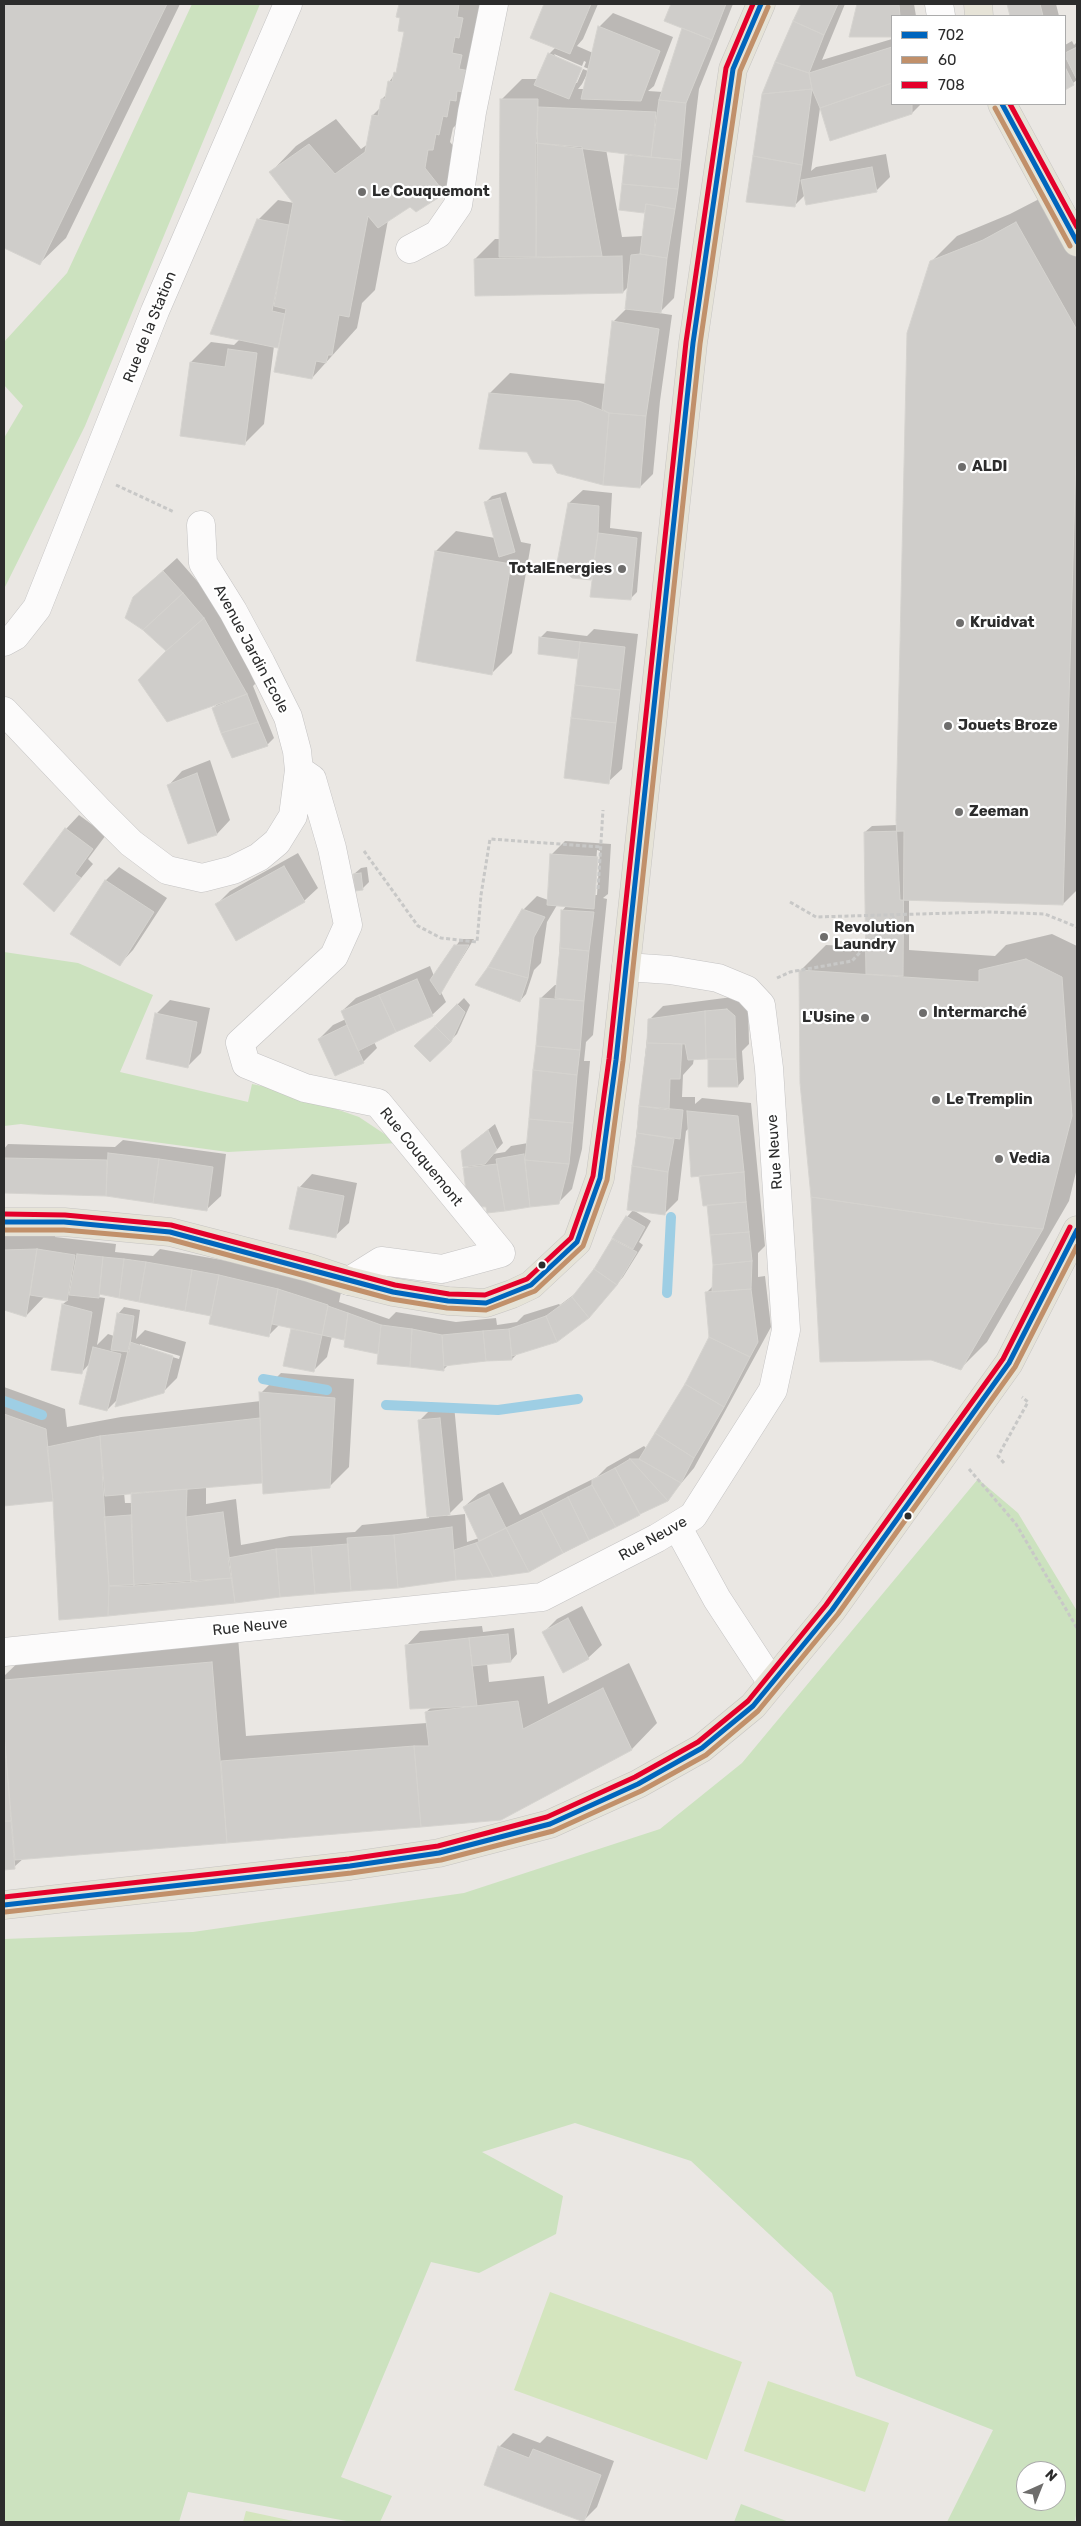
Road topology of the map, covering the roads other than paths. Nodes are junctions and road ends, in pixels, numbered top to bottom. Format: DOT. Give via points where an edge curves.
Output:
graph roads {
  1 [pos="288,4"];
  2 [pos="494,4"];
  3 [pos="761,4"];
  4 [pos="1003,105"];
  5 [pos="1077,242"];
  6 [pos="410,249"];
  7 [pos="201,525"];
  8 [pos="4,642"];
  9 [pos="4,711"];
  10 [pos="300,770"];
  11 [pos="626,967"];
  12 [pos="4,1222"];
  13 [pos="1077,1230"];
  14 [pos="349,1281"];
  15 [pos="677,1526"];
  16 [pos="4,1652"];
  17 [pos="772,1684"];
  18 [pos="4,1906"];
  1 -- 8 [label="street, Rue de la Station" via="155,311 37,608 15,636"];
  2 -- 6 [label="street" via="472,112 458,205 438,234"];
  3 -- 11 [label="main road" via="733,69 692,343"];
  4 -- 5 [label="main road"];
  7 -- 10 [label="street, Avenue Jardin Ecole" via="203,563 233,611 288,717"];
  9 -- 10 [label="street, Avenue Jardin Ecole" via="131,843 167,870 202,878 233,870 259,857 277,842 293,816"];
  10 -- 14 [label="street, Rue Couquemont" via="312,779 332,848 348,925 334,956 240,1043 246,1064 305,1088 378,1104 501,1254 442,1269 381,1261"];
  11 -- 14 [label="main road" via="600,1178 578,1242 531,1285 486,1303 430,1298"];
  11 -- 15 [label="street, Rue Neuve" via="718,978 747,990 762,1005 768,1059 786,1330 773,1390 693,1516"];
  12 -- 14 [label="main road" via="64,1222 170,1232"];
  13 -- 17 [label="main road" via="1009,1362 832,1610"];
  15 -- 16 [label="street, Rue Neuve" via="542,1597"];
  15 -- 17 [label="street" via="716,1599"];
  17 -- 18 [label="main road" via="753,1706 702,1748 638,1784 550,1824 439,1853"];
}
